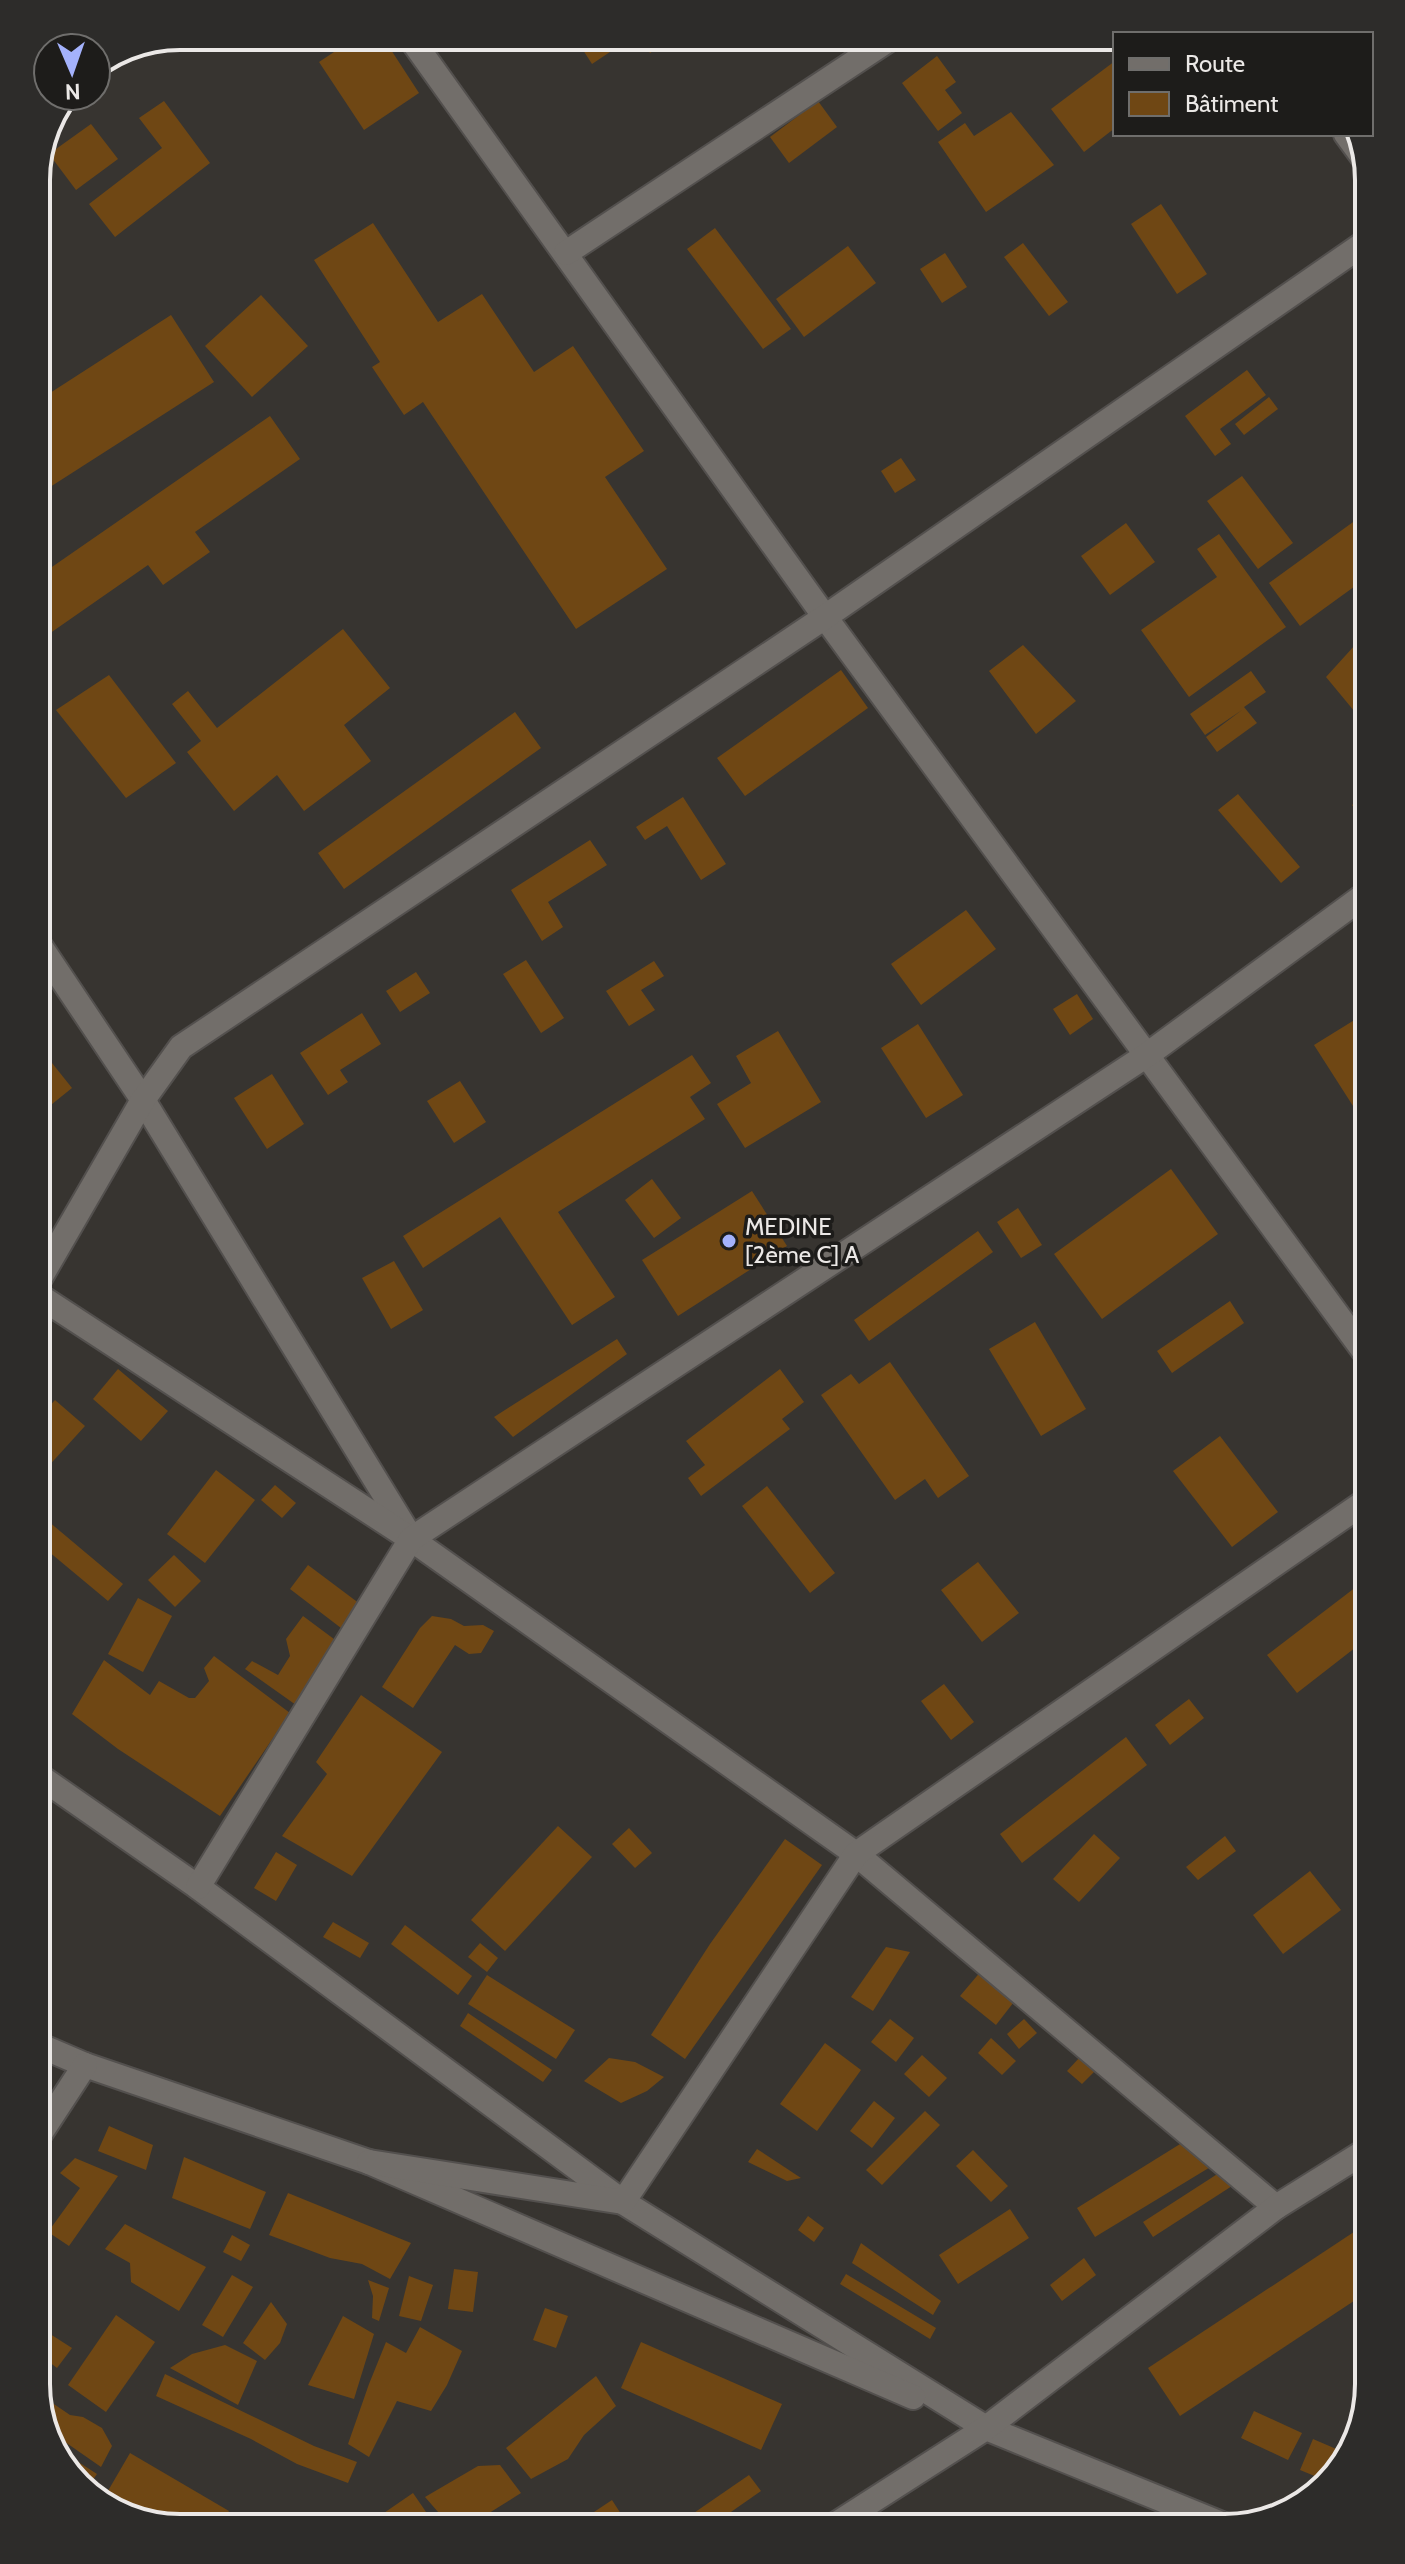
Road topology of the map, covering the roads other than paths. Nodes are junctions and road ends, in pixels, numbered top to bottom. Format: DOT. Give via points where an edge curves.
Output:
graph roads {
  1 [pos="419,50"];
  2 [pos="873,50"];
  3 [pos="1355,250"];
  4 [pos="566,253"];
  5 [pos="825,617"];
  6 [pos="1355,902"];
  7 [pos="50,961"];
  8 [pos="1147,1055"];
  9 [pos="143,1100"];
  10 [pos="50,1261"];
  11 [pos="50,1303"];
  12 [pos="1355,1339"];
  13 [pos="1355,1509"];
  14 [pos="411,1539"];
  15 [pos="50,1784"];
  16 [pos="856,1854"];
  17 [pos="198,1887"];
  18 [pos="50,2050"];
  19 [pos="85,2065"];
  20 [pos="50,2119"];
  21 [pos="1355,2158"];
  22 [pos="369,2162"];
  23 [pos="623,2202"];
  24 [pos="1276,2207"];
  25 [pos="986,2428"];
  26 [pos="852,2514"];
  27 [pos="1197,2514"];
  1 -- 4 [label="street"];
  2 -- 4 [label="street"];
  3 -- 5 [label="street"];
  4 -- 5 [label="street"];
  5 -- 8 [label="street"];
  5 -- 9 [label="street" via="181,1047"];
  6 -- 8 [label="street"];
  7 -- 9 [label="street"];
  8 -- 12 [label="street"];
  8 -- 14 [label="street"];
  9 -- 10 [label="street"];
  9 -- 14 [label="street"];
  11 -- 14 [label="street"];
  13 -- 16 [label="street"];
  14 -- 16 [label="street"];
  14 -- 17 [label="street"];
  15 -- 17 [label="street"];
  16 -- 23 [label="street"];
  16 -- 24 [label="street"];
  17 -- 23 [label="street"];
  18 -- 19 [label="street"];
  19 -- 20 [label="street"];
  19 -- 22 [label="street"];
  21 -- 24 [label="street"];
  22 -- 23 [label="street"];
  22 -- 25 [label="street"];
  23 -- 25 [label="street"];
  24 -- 25 [label="street"];
  25 -- 26 [label="street"];
  25 -- 27 [label="street"];
}
